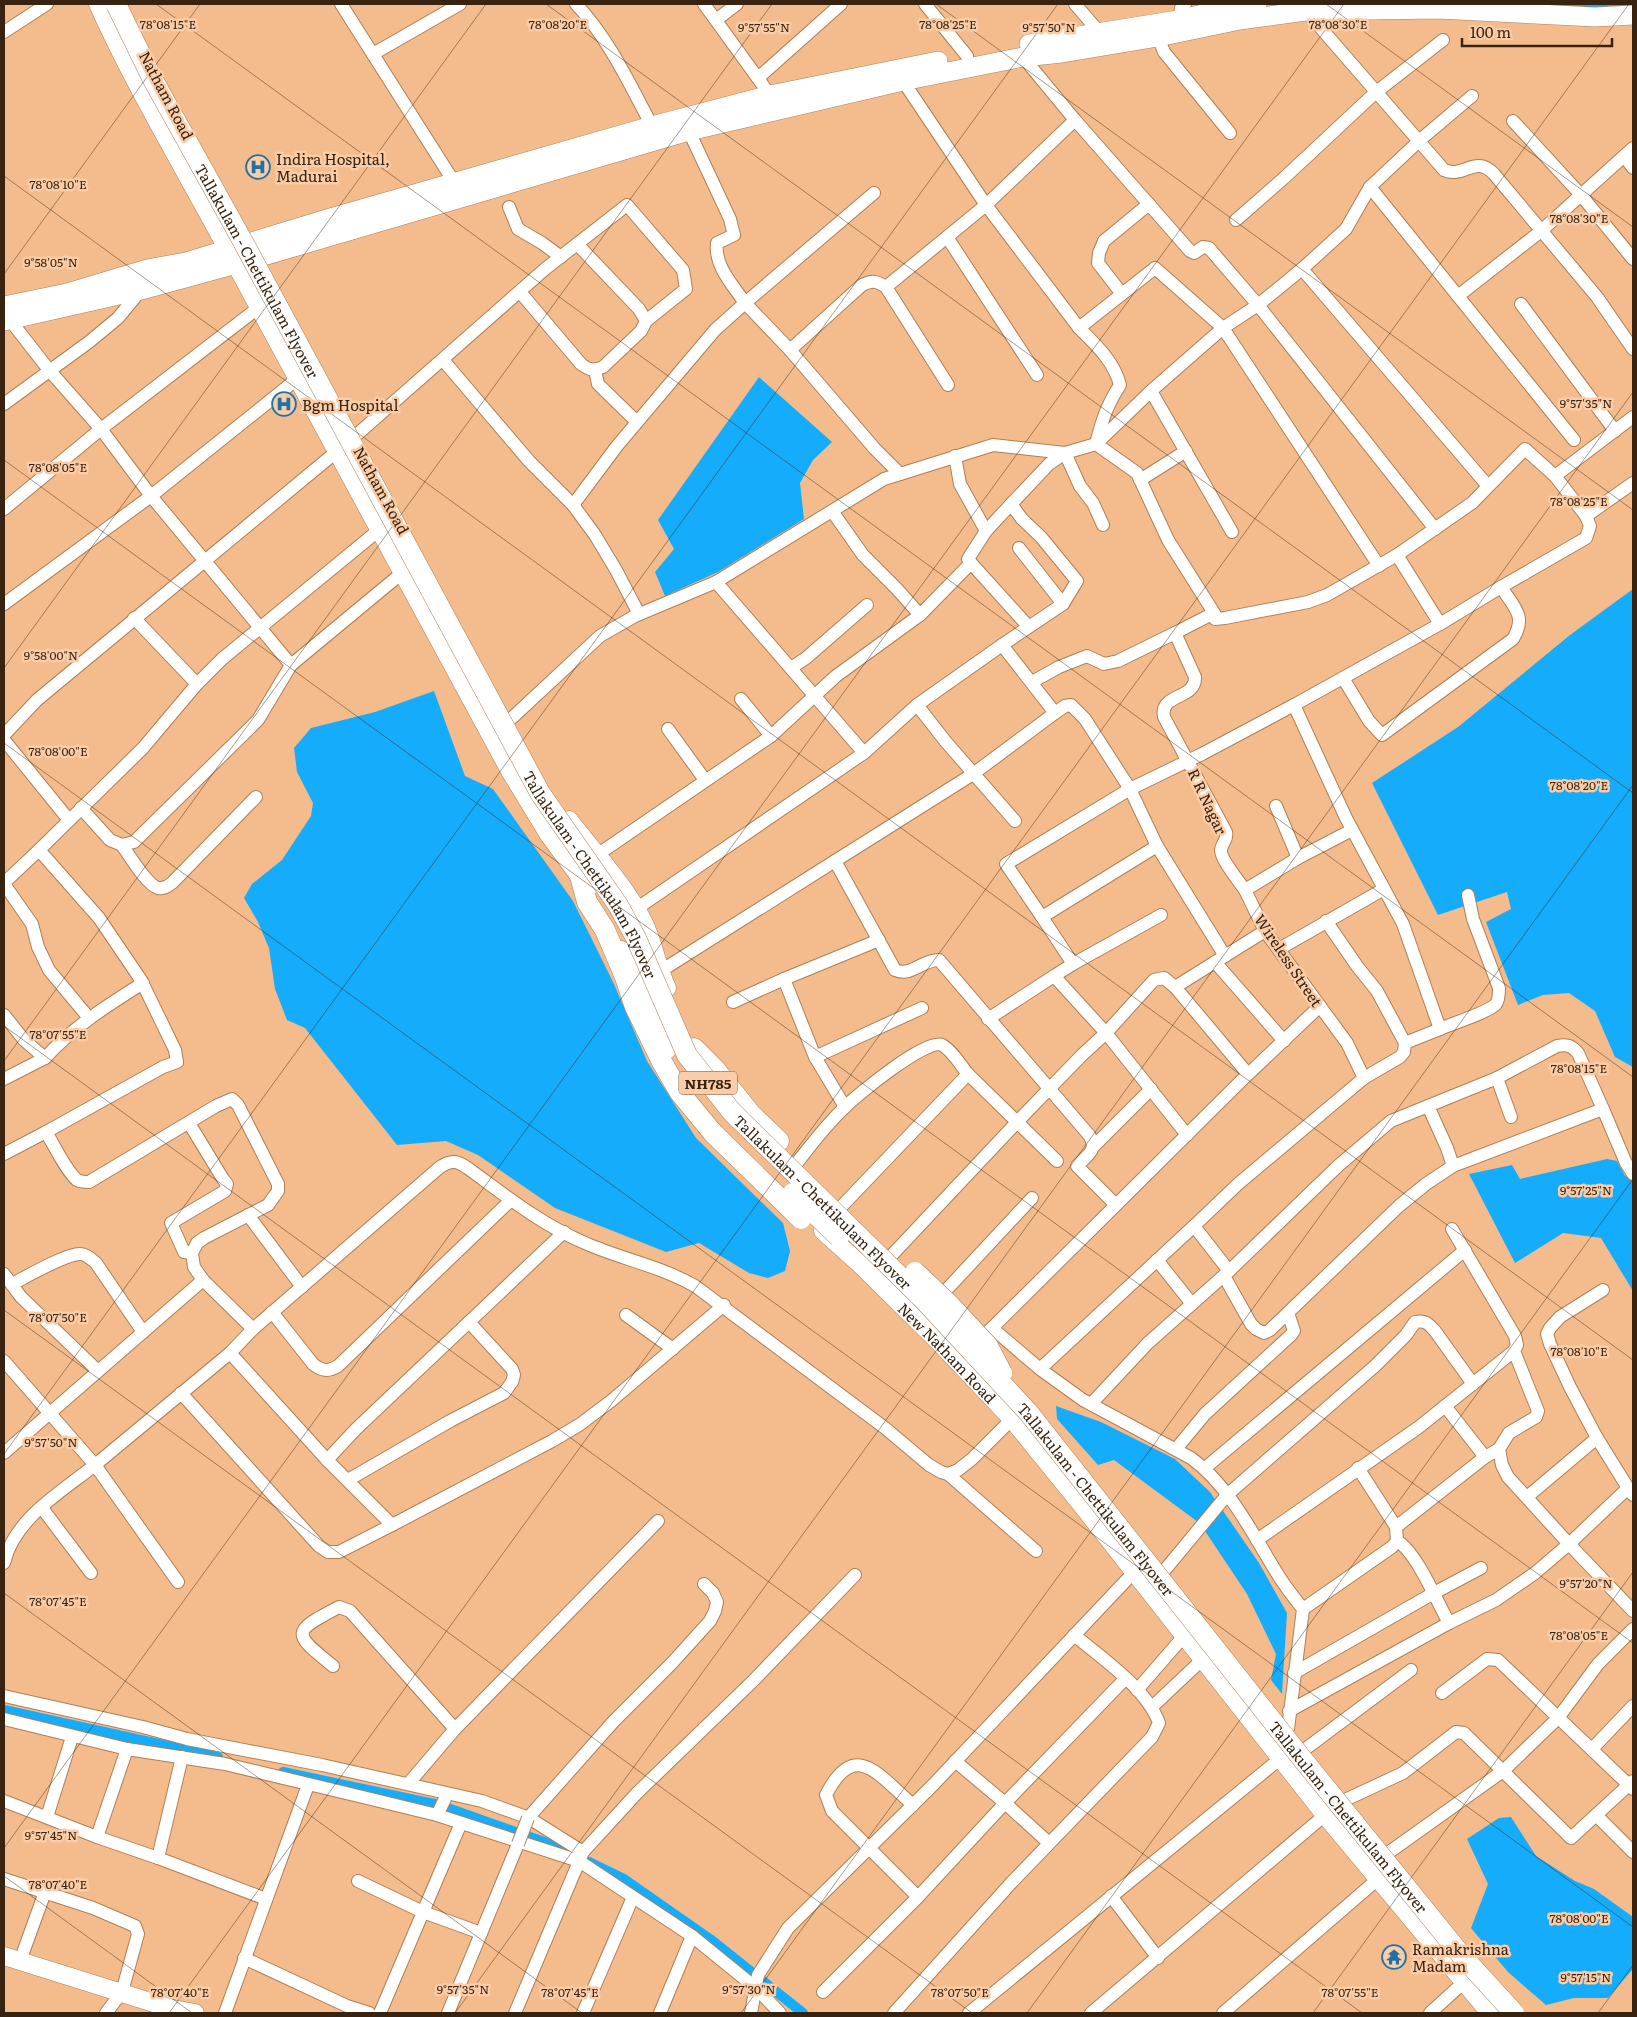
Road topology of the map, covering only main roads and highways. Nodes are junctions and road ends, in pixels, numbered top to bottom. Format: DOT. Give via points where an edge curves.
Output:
graph roads {
  1 [pos="98,4"];
  2 [pos="102,4"];
  3 [pos="116,4"];
  4 [pos="121,4"];
  5 [pos="1250,4"];
  6 [pos="1633,15"];
  7 [pos="1180,17"];
  8 [pos="686,125"];
  9 [pos="253,251"];
  10 [pos="232,257"];
  11 [pos="6,315"];
  12 [pos="510,771"];
  13 [pos="580,876"];
  14 [pos="659,969"];
  15 [pos="694,1048"];
  16 [pos="852,1249"];
  17 [pos="1014,1397"];
  18 [pos="12,1959"];
  19 [pos="172,2011"];
  20 [pos="195,2013"];
  21 [pos="1490,2013"];
  22 [pos="1498,2013"];
  23 [pos="1514,2013"];
  24 [pos="1523,2013"];
  1 -- 10 [label="main road, Natham Road" via="141,94"];
  2 -- 16 [label="highway, Tallakulam - Chettikulam Flyover / NH785, bridge" via="149,101 513,769 618,923 681,1067 751,1151"];
  3 -- 17 [label="highway, Tallakulam - Chettikulam Flyover / NH785, bridge" via="152,78 540,793 618,905 636,938 687,1055 732,1112 921,1297"];
  4 -- 9 [label="main road, Natham Road" via="155,76"];
  5 -- 7 [label="main road"];
  6 -- 7 [label="main road" via="1595,17 1438,9 1306,11 1240,20"];
  7 -- 8 [label="main road" via="770,95"];
  7 -- 8 [label="main road" via="1158,37 1023,57"];
  8 -- 9 [label="main road"];
  8 -- 9 [label="main road" via="652,126 454,182"];
  9 -- 10 [label="main road"];
  9 -- 14 [label="main road, Natham Road" via="507,722 557,805 636,909 652,941"];
  10 -- 11 [label="main road" via="141,290"];
  10 -- 11 [label="main road" via="147,270"];
  10 -- 12 [label="main road, Natham Road"];
  12 -- 13 [label="main road, New Natham Road" via="549,835"];
  13 -- 16 [label="highway, bridge" via="587,902 605,930 635,1007 680,1094 713,1133 818,1235"];
  13 -- 21 [label="main road, New Natham Road" via="611,924 672,1062 693,1095 744,1155 870,1273 1012,1419 1325,1815"];
  14 -- 15 [label="main road, New Natham Road"];
  15 -- 17 [label="highway, bridge" via="751,1114 949,1304 988,1346"];
  15 -- 24 [label="main road, New Natham Road" via="749,1118 937,1300 1029,1403 1288,1720 1304,1750 1344,1800"];
  16 -- 22 [label="highway, Tallakulam - Chettikulam Flyover / NH785" via="945,1338 1018,1417 1328,1808 1464,1976"];
  17 -- 23 [label="highway, Tallakulam - Chettikulam Flyover / NH785, bridge" via="1462,1956"];
  18 -- 19 [label="main road" via="122,1992"];
  19 -- 20 [label="main road"];
}
